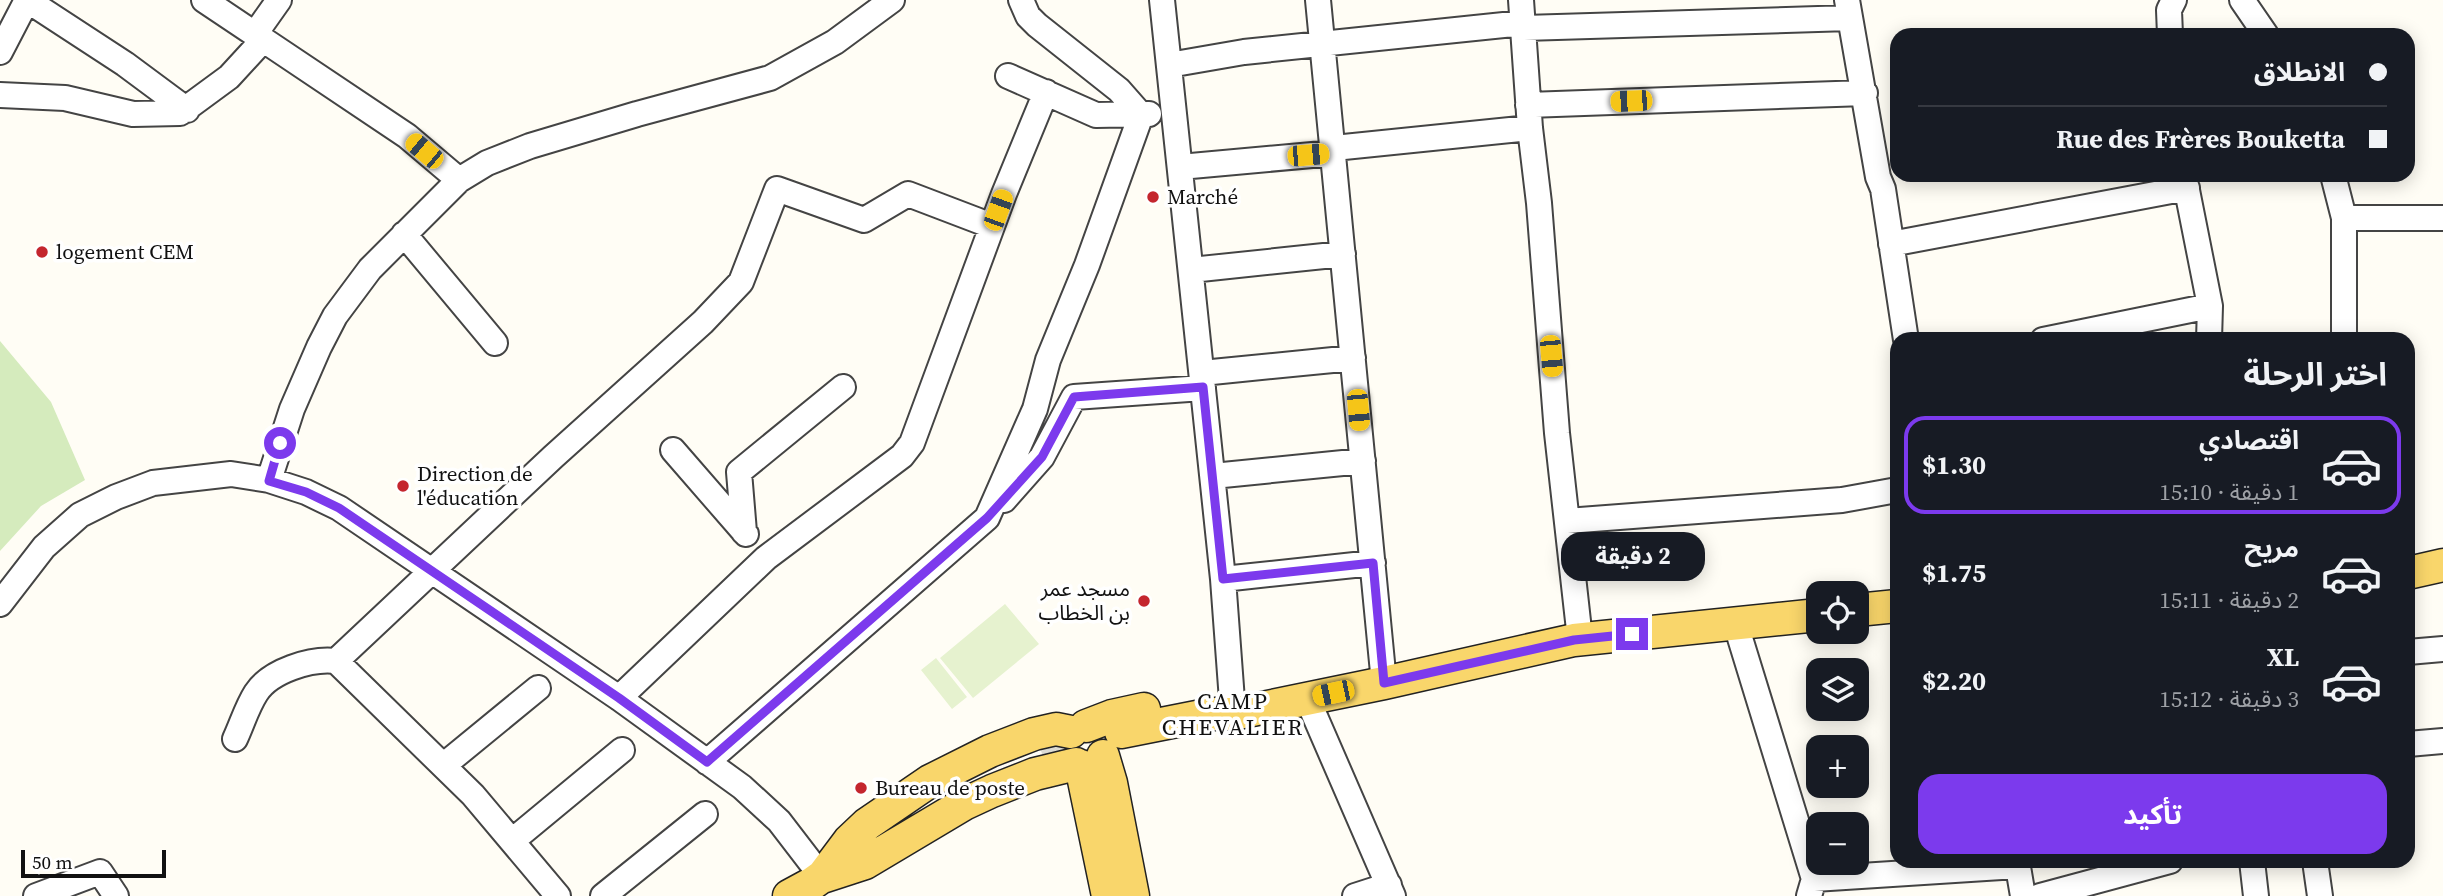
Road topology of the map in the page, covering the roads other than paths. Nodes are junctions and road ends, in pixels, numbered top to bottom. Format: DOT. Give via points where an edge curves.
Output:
graph roads {
  1 [pos="27,0"];
  2 [pos="204,0"];
  3 [pos="279,0"];
  4 [pos="891,0"];
  5 [pos="1021,0"];
  6 [pos="1162,0"];
  7 [pos="1318,0"];
  8 [pos="2174,0"];
  9 [pos="2242,0"];
  10 [pos="1849,9"];
  11 [pos="1523,17"];
  12 [pos="2170,28"];
  13 [pos="2261,28"];
  14 [pos="259,37"];
  15 [pos="1322,44"];
  16 [pos="0,52"];
  17 [pos="1169,65"];
  18 [pos="1008,76"];
  19 [pos="1045,92"];
  20 [pos="1864,93"];
  21 [pos="0,96"];
  22 [pos="187,110"];
  23 [pos="1174,112"];
  24 [pos="1141,115"];
  25 [pos="1529,117"];
  26 [pos="1334,150"];
  27 [pos="1180,167"];
  28 [pos="459,180"];
  29 [pos="2185,182"];
  30 [pos="2335,182"];
  31 [pos="2344,218"];
  32 [pos="2443,218"];
  33 [pos="992,226"];
  34 [pos="404,234"];
  35 [pos="1891,244"];
  36 [pos="1343,254"];
  37 [pos="1191,270"];
  38 [pos="2210,306"];
  39 [pos="1905,332"];
  40 [pos="2082,332"];
  41 [pos="2209,332"];
  42 [pos="2344,332"];
  43 [pos="495,343"];
  44 [pos="1353,358"];
  45 [pos="1203,380"];
  46 [pos="843,387"];
  47 [pos="673,450"];
  48 [pos="1363,461"];
  49 [pos="1213,476"];
  50 [pos="269,481"];
  51 [pos="1890,491"];
  52 [pos="987,518"];
  53 [pos="1567,521"];
  54 [pos="744,532"];
  55 [pos="766,558"];
  56 [pos="1373,563"];
  57 [pos="2443,565"];
  58 [pos="431,570"];
  59 [pos="2415,571"];
  60 [pos="1223,579"];
  61 [pos="0,604"];
  62 [pos="1890,607"];
  63 [pos="1869,609"];
  64 [pos="1806,616"];
  65 [pos="1736,625"];
  66 [pos="1580,639"];
  67 [pos="2443,649"];
  68 [pos="2415,651"];
  69 [pos="336,660"];
  70 [pos="1384,683"];
  71 [pos="538,688"];
  72 [pos="619,698"];
  73 [pos="1307,698"];
  74 [pos="1233,714"];
  75 [pos="1079,729"];
  76 [pos="235,739"];
  77 [pos="2443,741"];
  78 [pos="2415,743"];
  79 [pos="622,750"];
  80 [pos="1042,754"];
  81 [pos="1097,754"];
  82 [pos="707,762"];
  83 [pos="444,765"];
  84 [pos="705,814"];
  85 [pos="512,841"];
  86 [pos="1974,868"];
  87 [pos="2018,868"];
  88 [pos="2145,868"];
  89 [pos="2253,868"];
  90 [pos="2316,868"];
  91 [pos="1812,887"];
  92 [pos="809,890"];
  93 [pos="1391,891"];
  94 [pos="36,896"];
  95 [pos="116,896"];
  96 [pos="558,896"];
  97 [pos="603,896"];
  98 [pos="1108,896"];
  99 [pos="1133,896"];
  100 [pos="1355,896"];
  101 [pos="2023,896"];
  102 [pos="2040,896"];
  103 [pos="2256,896"];
  104 [pos="2320,896"];
  1 -- 16 [label="street"];
  1 -- 22 [label="street"];
  2 -- 14 [label="street"];
  3 -- 14 [label="street"];
  4 -- 28 [label="street" via="827,47 762,82 530,146"];
  5 -- 24 [label="street" via="1037,25 1119,90"];
  6 -- 17 [label="street"];
  7 -- 15 [label="street"];
  8 -- 12 [label="street"];
  9 -- 13 [label="street"];
  10 -- 11 [label="street"];
  10 -- 20 [label="street"];
  11 -- 15 [label="street"];
  11 -- 25 [label="street"];
  14 -- 22 [label="street" via="229,77"];
  14 -- 28 [label="street" via="407,136"];
  15 -- 17 [label="street"];
  15 -- 26 [label="street"];
  17 -- 23 [label="street"];
  18 -- 19 [label="street"];
  19 -- 24 [label="street" via="1096,114"];
  19 -- 33 [label="street"];
  20 -- 25 [label="street"];
  20 -- 35 [label="street"];
  21 -- 22 [label="street" via="65,98 132,114"];
  23 -- 24 [label="street"];
  23 -- 27 [label="street"];
  24 -- 52 [label="street" via="1048,360 1035,410"];
  25 -- 26 [label="street"];
  25 -- 53 [label="street"];
  26 -- 27 [label="street"];
  26 -- 36 [label="street"];
  27 -- 37 [label="street"];
  28 -- 34 [label="street"];
  29 -- 35 [label="street"];
  29 -- 38 [label="street"];
  30 -- 31 [label="street"];
  31 -- 32 [label="street"];
  31 -- 42 [label="street"];
  33 -- 55 [label="street" via="912,443 902,456"];
  33 -- 58 [label="street" via="908,194 864,219 777,189 741,282"];
  34 -- 43 [label="street"];
  34 -- 50 [label="street" via="335,316 292,409"];
  35 -- 39 [label="street"];
  36 -- 37 [label="street"];
  36 -- 44 [label="street"];
  37 -- 45 [label="street"];
  38 -- 40 [label="street"];
  38 -- 41 [label="street"];
  44 -- 45 [label="street"];
  44 -- 48 [label="street"];
  45 -- 49 [label="street"];
  45 -- 52 [label="street" via="1074,397 1042,457"];
  46 -- 54 [label="street" via="738,472"];
  47 -- 54 [label="street"];
  48 -- 49 [label="street"];
  48 -- 56 [label="street"];
  49 -- 60 [label="street"];
  50 -- 58 [label="street" via="339,508"];
  50 -- 61 [label="street" via="231,474 153,483 116,497 63,529"];
  51 -- 53 [label="street" via="1842,500"];
  52 -- 82 [label="street"];
  53 -- 66 [label="street"];
  54 -- 55 [label="street"];
  55 -- 72 [label="street"];
  56 -- 60 [label="street"];
  56 -- 70 [label="street"];
  57 -- 59 [label="main road"];
  58 -- 69 [label="street"];
  58 -- 72 [label="street"];
  60 -- 74 [label="street"];
  62 -- 63 [label="main road"];
  64 -- 65 [label="main road"];
  65 -- 66 [label="main road"];
  65 -- 91 [label="street"];
  66 -- 70 [label="main road"];
  67 -- 68 [label="street"];
  69 -- 76 [label="street" via="307,661 257,691"];
  69 -- 83 [label="street"];
  70 -- 73 [label="main road"];
  71 -- 83 [label="street"];
  72 -- 82 [label="street"];
  73 -- 74 [label="main road"];
  73 -- 93 [label="street"];
  74 -- 75 [label="main road" via="1205,697 1112,716"];
  74 -- 81 [label="main road" via="1212,714"];
  75 -- 81 [label="main road" via="1093,727 1104,737"];
  75 -- 92 [label="main road" via="1034,734 930,781 867,824"];
  77 -- 78 [label="street"];
  79 -- 85 [label="street"];
  80 -- 92 [label="main road" via="963,784 918,810"];
  81 -- 92 [label="main road" via="964,804 866,863"];
  81 -- 98 [label="main road"];
  81 -- 99 [label="main road" via="1111,783"];
  82 -- 92 [label="street" via="779,821"];
  83 -- 85 [label="street"];
  84 -- 97 [label="street"];
  85 -- 96 [label="street"];
  86 -- 91 [label="street"];
  87 -- 101 [label="street"];
  88 -- 102 [label="street"];
  89 -- 103 [label="street"];
  90 -- 104 [label="street"];
  93 -- 100 [label="street"];
  94 -- 95 [label="street" via="100,872"];
}
